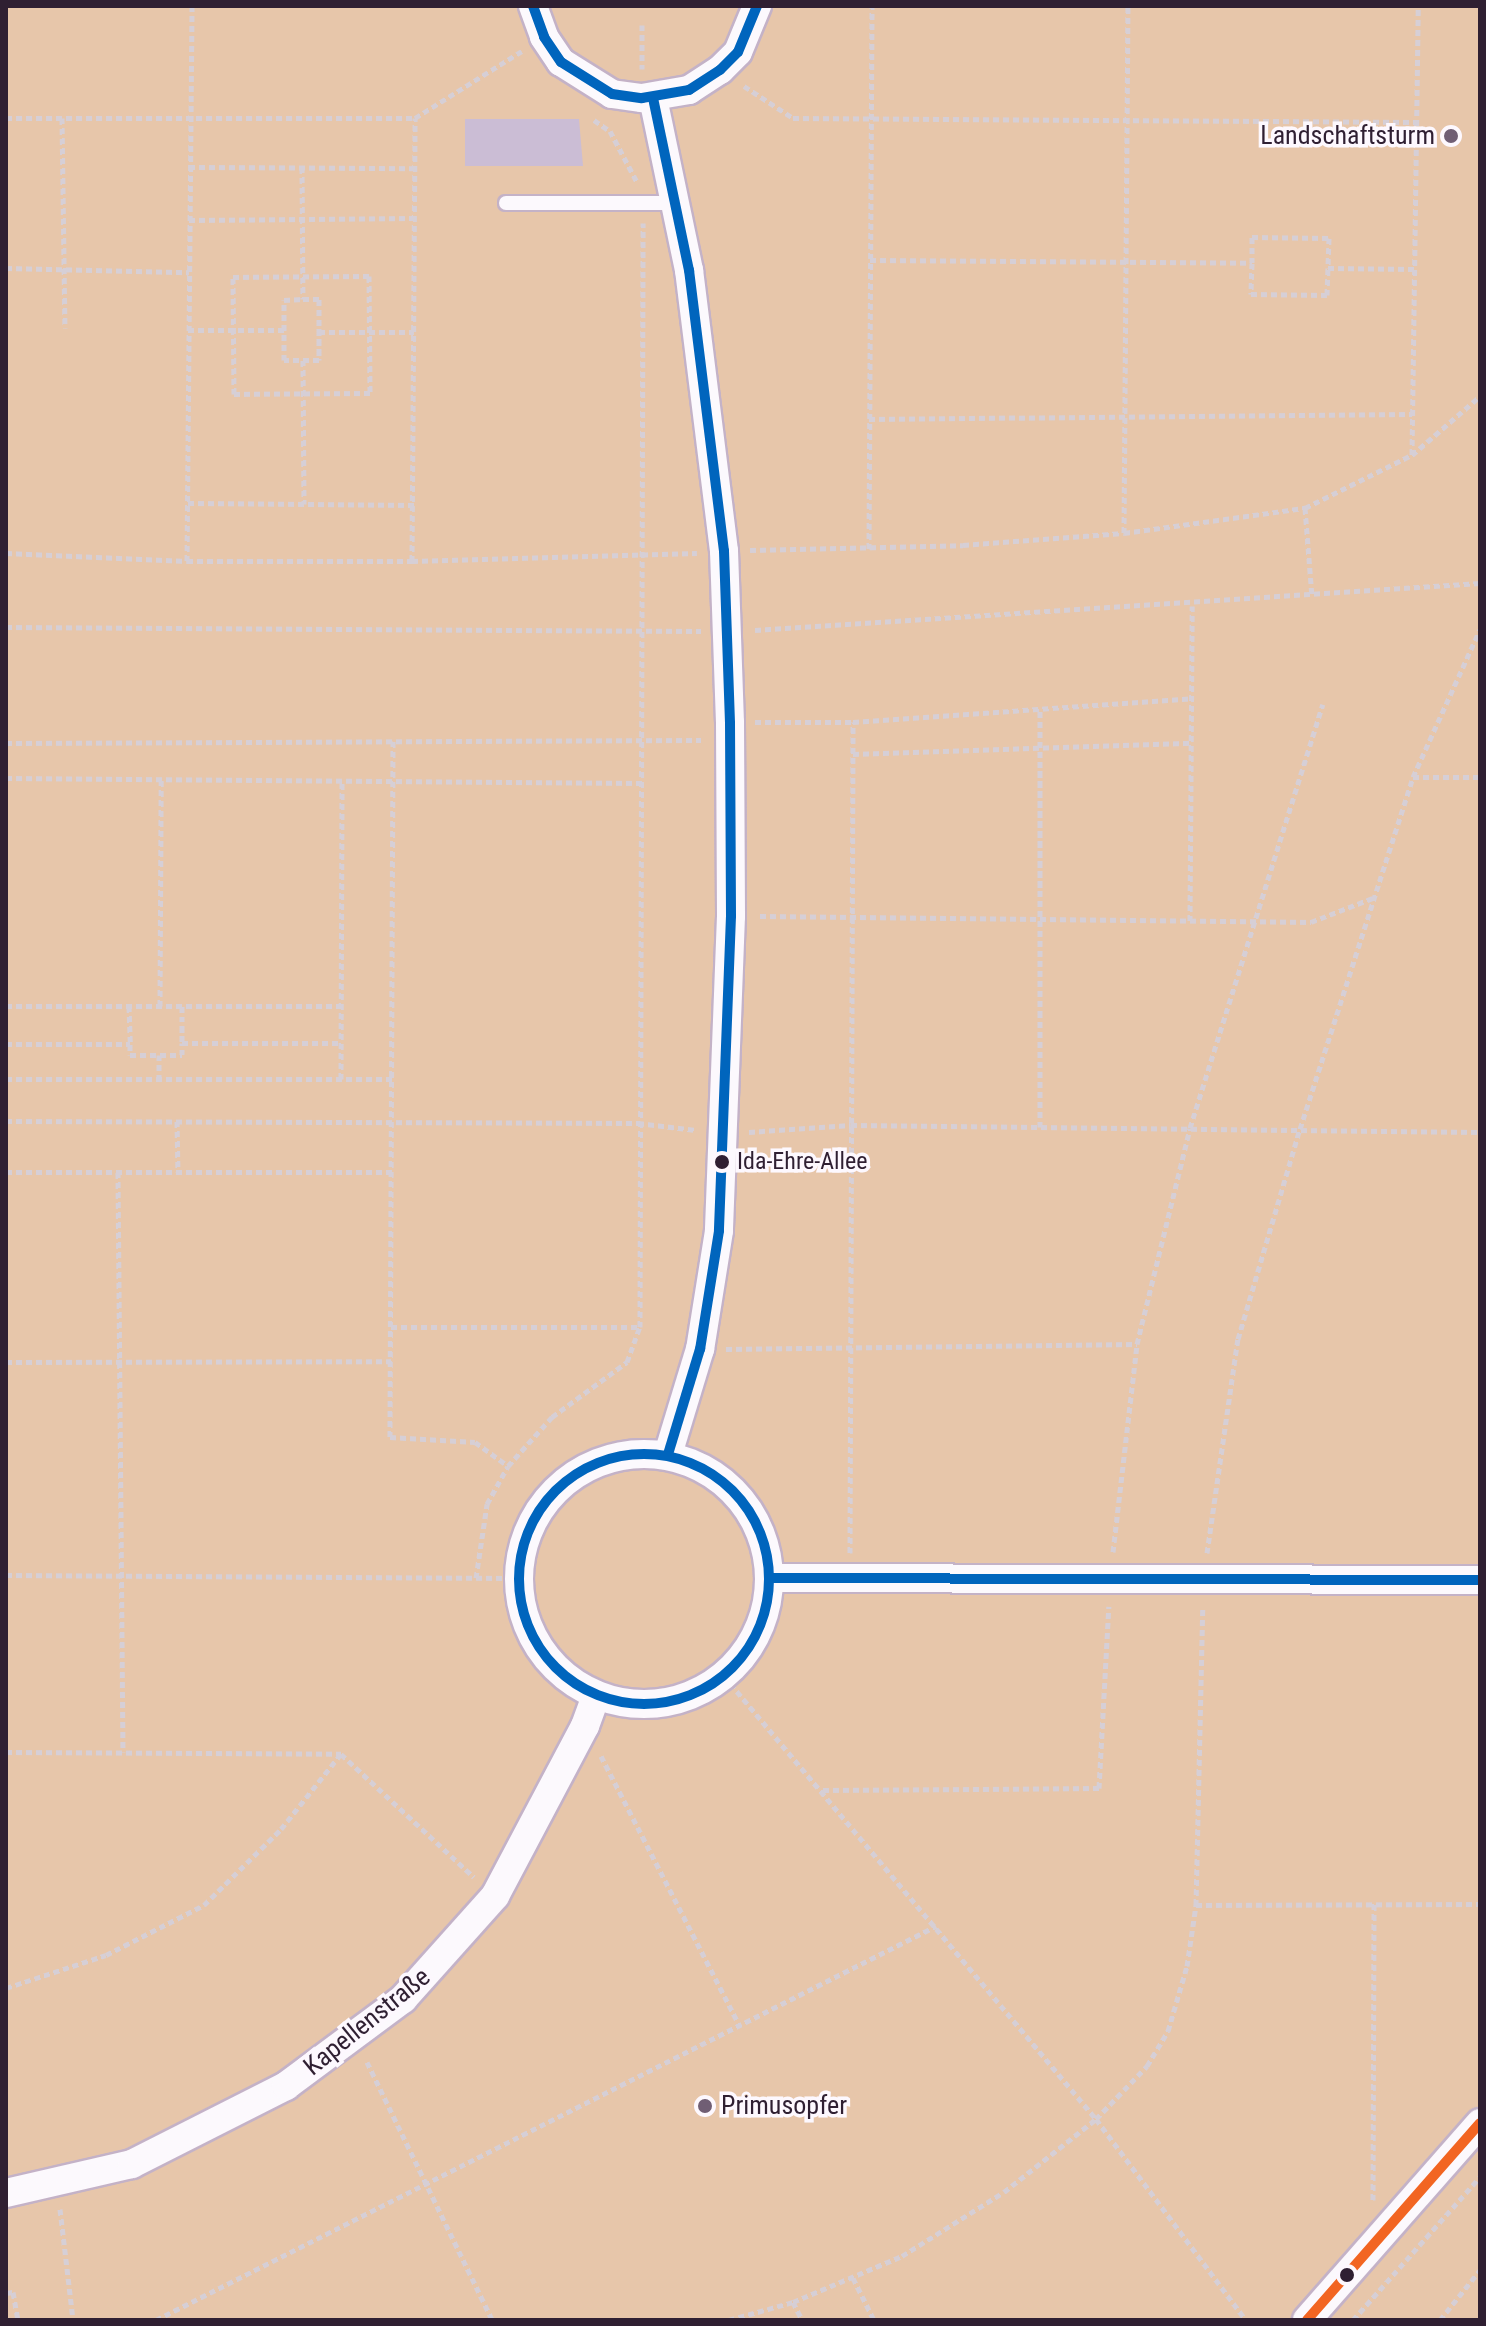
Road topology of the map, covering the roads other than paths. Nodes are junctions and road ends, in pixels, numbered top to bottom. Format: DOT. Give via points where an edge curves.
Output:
graph roads {
  1 [pos="533,6"];
  2 [pos="757,6"];
  3 [pos="648,98"];
  4 [pos="506,203"];
  5 [pos="675,203"];
  6 [pos="668,1454"];
  7 [pos="770,1578"];
  8 [pos="1480,1580"];
  9 [pos="596,1695"];
  10 [pos="1480,2123"];
  11 [pos="6,2193"];
  12 [pos="1307,2320"];
  1 -- 3 [label="street" via="532,45 612,94"];
  2 -- 3 [label="street" via="738,52 720,70 689,90"];
  3 -- 5 [label="street"];
  4 -- 5 [label="lane"];
  5 -- 6 [label="street" via="689,270 724,551 731,916 720,1217 700,1349"];
  6 -- 7 [label="street" via="708,1470 741,1498 763,1535"];
  6 -- 9 [label="street" via="625,1453 583,1467 549,1494 526,1531 518,1578 521,1612 537,1647 563,1676"];
  7 -- 8 [label="street"];
  7 -- 9 [label="street" via="765,1614 755,1637 724,1676 663,1703 629,1704"];
  9 -- 11 [label="street, Kapellenstraße" via="585,1726 495,1896 403,1999 286,2086 132,2164"];
  10 -- 12 [label="street"];
}
